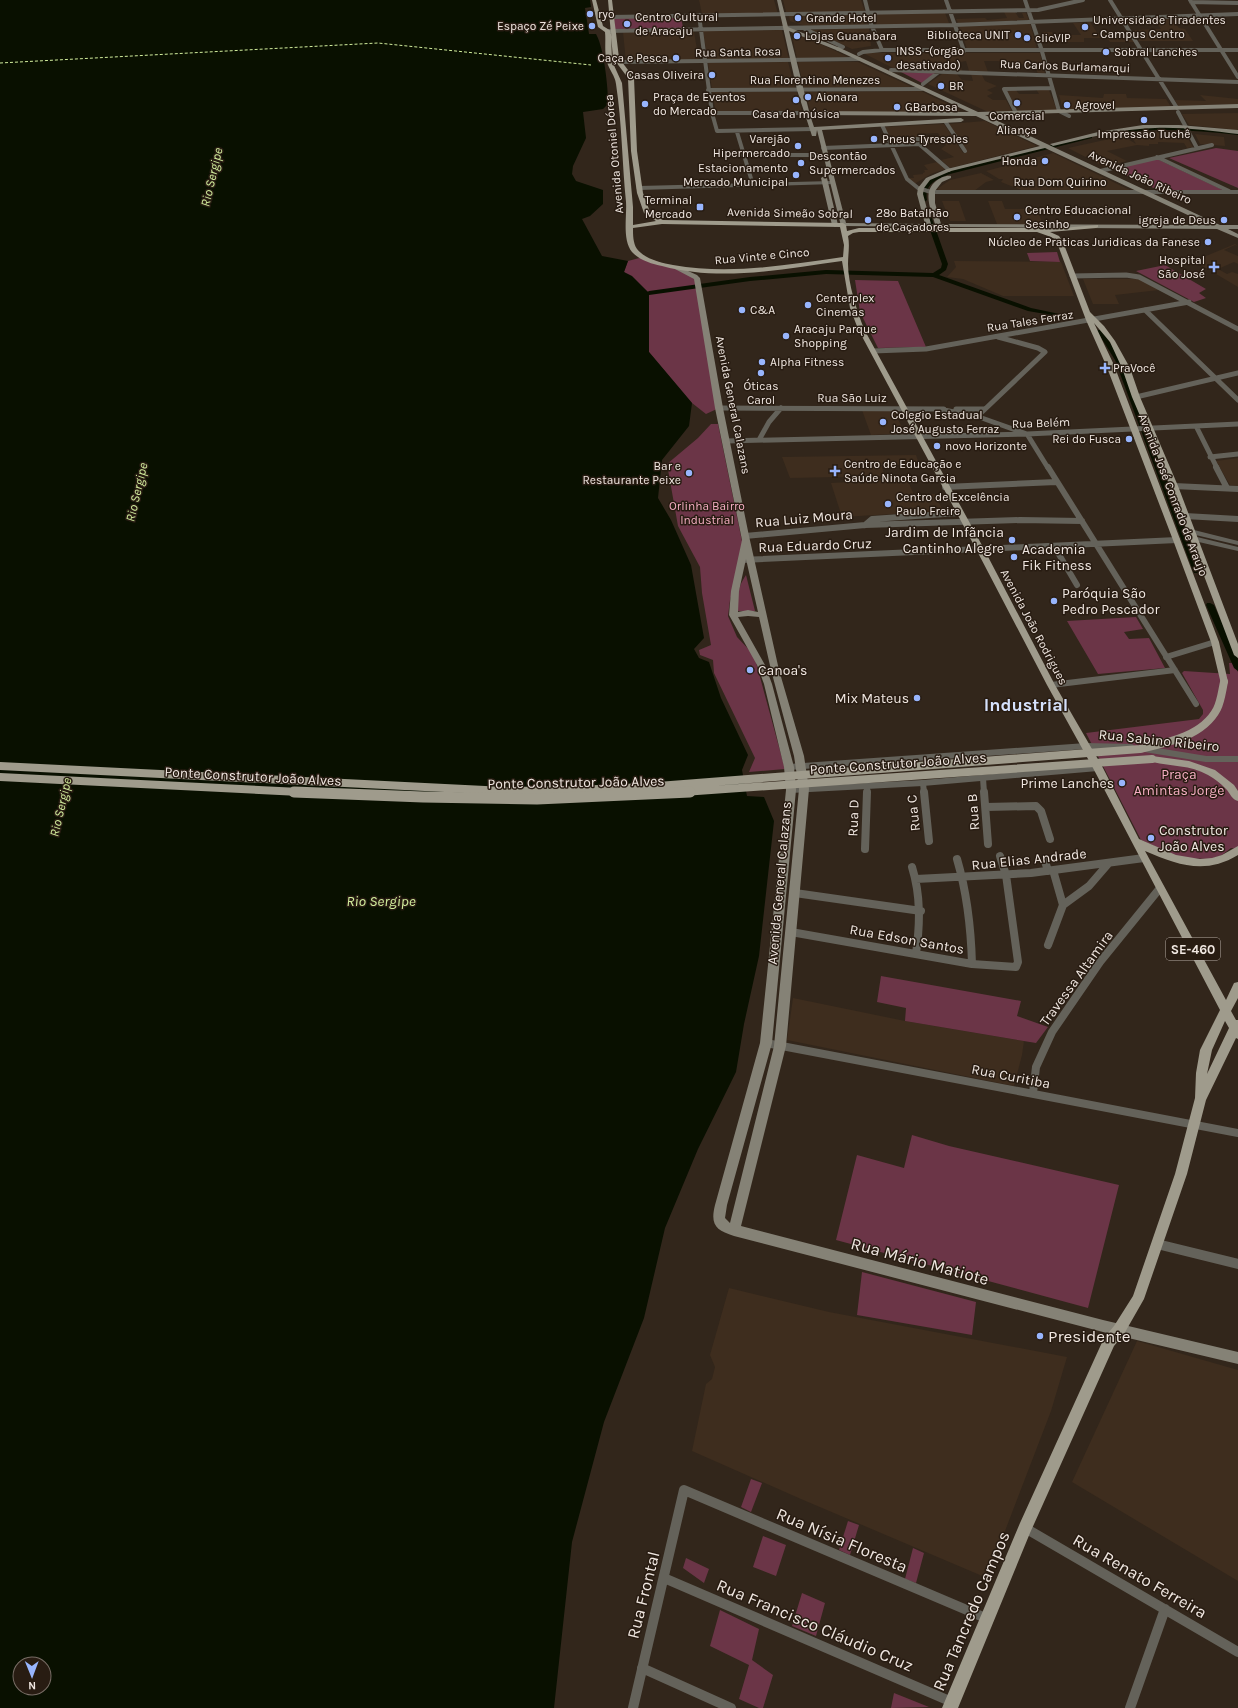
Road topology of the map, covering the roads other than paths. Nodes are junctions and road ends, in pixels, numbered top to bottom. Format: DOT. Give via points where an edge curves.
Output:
graph roads {
  1 [pos="594,0"];
  2 [pos="610,0"];
  3 [pos="779,0"];
  4 [pos="864,0"];
  5 [pos="946,0"];
  6 [pos="1025,0"];
  7 [pos="1083,0"];
  8 [pos="1110,0"];
  9 [pos="1191,1"];
  10 [pos="1238,3"];
  11 [pos="1029,10"];
  12 [pos="950,11"];
  13 [pos="868,13"];
  14 [pos="1238,14"];
  15 [pos="683,15"];
  16 [pos="699,15"];
  17 [pos="1200,15"];
  18 [pos="611,16"];
  19 [pos="783,17"];
  20 [pos="1121,18"];
  21 [pos="1033,22"];
  22 [pos="954,25"];
  23 [pos="872,26"];
  24 [pos="786,28"];
  25 [pos="802,28"];
  26 [pos="683,30"];
  27 [pos="700,30"];
  28 [pos="611,31"];
  29 [pos="882,50"];
  30 [pos="1042,50"];
  31 [pos="1140,50"];
  32 [pos="1221,50"];
  33 [pos="1238,50"];
  34 [pos="841,51"];
  35 [pos="964,51"];
  36 [pos="860,55"];
  37 [pos="793,61"];
  38 [pos="618,62"];
  39 [pos="704,62"];
  40 [pos="891,70"];
  41 [pos="940,71"];
  42 [pos="1048,75"];
  43 [pos="1238,77"];
  44 [pos="1158,79"];
  45 [pos="1238,82"];
  46 [pos="922,87"];
  47 [pos="1052,88"];
  48 [pos="708,90"];
  49 [pos="800,90"];
  50 [pos="1238,106"];
  51 [pos="1177,110"];
  52 [pos="1238,110"];
  53 [pos="1060,111"];
  54 [pos="808,113"];
  55 [pos="1016,113"];
  56 [pos="712,114"];
  57 [pos="888,114"];
  58 [pos="978,114"];
  59 [pos="987,116"];
  60 [pos="1069,116"];
  61 [pos="997,118"];
  62 [pos="945,121"];
  63 [pos="882,125"];
  64 [pos="816,129"];
  65 [pos="1188,129"];
  66 [pos="737,132"];
  67 [pos="1238,132"];
  68 [pos="1238,136"];
  69 [pos="910,139"];
  70 [pos="919,144"];
  71 [pos="892,145"];
  72 [pos="1212,145"];
  73 [pos="1053,147"];
  74 [pos="823,148"];
  75 [pos="1198,148"];
  76 [pos="965,152"];
  77 [pos="819,155"];
  78 [pos="743,156"];
  79 [pos="1157,156"];
  80 [pos="949,170"];
  81 [pos="1103,170"];
  82 [pos="829,183"];
  83 [pos="752,185"];
  84 [pos="639,188"];
  85 [pos="920,190"];
  86 [pos="930,192"];
  87 [pos="1146,192"];
  88 [pos="1155,192"];
  89 [pos="1230,192"];
  90 [pos="1238,192"];
  91 [pos="1238,196"];
  92 [pos="662,222"];
  93 [pos="835,225"];
  94 [pos="843,225"];
  95 [pos="1096,226"];
  96 [pos="630,227"];
  97 [pos="1220,227"];
  98 [pos="933,228"];
  99 [pos="1234,229"];
  100 [pos="1038,230"];
  101 [pos="1061,230"];
  102 [pos="845,235"];
  103 [pos="1238,236"];
  104 [pos="1058,239"];
  105 [pos="845,262"];
  106 [pos="656,263"];
  107 [pos="677,268"];
  108 [pos="1072,276"];
  109 [pos="1189,302"];
  110 [pos="1145,310"];
  111 [pos="1090,318"];
  112 [pos="1238,329"];
  113 [pos="994,336"];
  114 [pos="873,351"];
  115 [pos="1238,373"];
  116 [pos="1216,378"];
  117 [pos="1235,394"];
  118 [pos="1136,397"];
  119 [pos="1238,400"];
  120 [pos="719,408"];
  121 [pos="781,408"];
  122 [pos="903,409"];
  123 [pos="939,409"];
  124 [pos="984,409"];
  125 [pos="978,417"];
  126 [pos="1238,424"];
  127 [pos="1196,426"];
  128 [pos="1149,428"];
  129 [pos="1136,429"];
  130 [pos="1027,434"];
  131 [pos="919,436"];
  132 [pos="759,440"];
  133 [pos="726,441"];
  134 [pos="1238,454"];
  135 [pos="1210,457"];
  136 [pos="1162,461"];
  137 [pos="1151,467"];
  138 [pos="1056,482"];
  139 [pos="945,486"];
  140 [pos="1174,486"];
  141 [pos="1227,488"];
  142 [pos="1238,489"];
  143 [pos="960,513"];
  144 [pos="1184,516"];
  145 [pos="1238,519"];
  146 [pos="1082,521"];
  147 [pos="965,522"];
  148 [pos="865,525"];
  149 [pos="1192,535"];
  150 [pos="745,538"];
  151 [pos="1177,540"];
  152 [pos="1238,543"];
  153 [pos="1095,544"];
  154 [pos="1054,546"];
  155 [pos="980,549"];
  156 [pos="1238,549"];
  157 [pos="746,560"];
  158 [pos="1191,577"];
  159 [pos="1076,585"];
  160 [pos="1217,602"];
  161 [pos="733,615"];
  162 [pos="763,615"];
  163 [pos="1214,642"];
  164 [pos="1238,655"];
  165 [pos="1166,657"];
  166 [pos="1175,670"];
  167 [pos="1224,682"];
  168 [pos="1051,684"];
  169 [pos="1196,704"];
  170 [pos="1086,746"];
  171 [pos="1238,759"];
  172 [pos="0,766"];
  173 [pos="789,767"];
  174 [pos="802,767"];
  175 [pos="1098,768"];
  176 [pos="0,777"];
  177 [pos="983,778"];
  178 [pos="923,783"];
  179 [pos="866,787"];
  180 [pos="804,789"];
  181 [pos="791,790"];
  182 [pos="1238,798"];
  183 [pos="986,807"];
  184 [pos="1050,839"];
  185 [pos="929,841"];
  186 [pos="1136,842"];
  187 [pos="988,844"];
  188 [pos="865,849"];
  189 [pos="1238,850"];
  190 [pos="1000,856"];
  191 [pos="1144,858"];
  192 [pos="957,859"];
  193 [pos="1045,861"];
  194 [pos="1108,864"];
  195 [pos="912,867"];
  196 [pos="1051,871"];
  197 [pos="1006,875"];
  198 [pos="963,879"];
  199 [pos="916,880"];
  200 [pos="1160,888"];
  201 [pos="795,893"];
  202 [pos="1063,906"];
  203 [pos="921,911"];
  204 [pos="791,932"];
  205 [pos="1048,945"];
  206 [pos="916,954"];
  207 [pos="972,964"];
  208 [pos="1238,986"];
  209 [pos="1225,1010"];
  210 [pos="1237,1028"];
  211 [pos="766,1043"];
  212 [pos="780,1046"];
  213 [pos="1033,1093"];
  214 [pos="1200,1100"];
  215 [pos="1195,1126"];
  216 [pos="1238,1133"];
  217 [pos="719,1217"];
  218 [pos="734,1230"];
  219 [pos="1157,1244"];
  220 [pos="1238,1264"];
  221 [pos="1119,1330"];
  222 [pos="1238,1358"];
  223 [pos="684,1490"];
  224 [pos="1025,1528"];
  225 [pos="664,1578"];
  226 [pos="1165,1608"];
  227 [pos="988,1619"];
  228 [pos="1238,1652"];
  229 [pos="642,1668"];
  230 [pos="951,1705"];
  231 [pos="632,1708"];
  232 [pos="731,1708"];
  233 [pos="1130,1708"];
  1 -- 28 [label="main road" via="600,27"];
  2 -- 18 [label="main road"];
  3 -- 19 [label="main road"];
  4 -- 13 [label="street"];
  5 -- 12 [label="street"];
  6 -- 11 [label="street"];
  7 -- 11 [label="street" via="1043,10"];
  8 -- 20 [label="street"];
  9 -- 10 [label="street"];
  9 -- 17 [label="street"];
  11 -- 12 [label="street"];
  11 -- 21 [label="street"];
  12 -- 13 [label="street"];
  12 -- 22 [label="street"];
  13 -- 19 [label="street"];
  13 -- 23 [label="street"];
  14 -- 17 [label="street"];
  15 -- 16 [label="street"];
  15 -- 18 [label="street"];
  15 -- 26 [label="street"];
  16 -- 19 [label="street"];
  16 -- 27 [label="street"];
  17 -- 20 [label="street"];
  17 -- 32 [label="street"];
  18 -- 28 [label="main road"];
  19 -- 24 [label="main road"];
  19 -- 25 [label="main road"];
  20 -- 21 [label="street"];
  20 -- 31 [label="street"];
  21 -- 22 [label="street"];
  21 -- 30 [label="street"];
  22 -- 23 [label="street"];
  22 -- 35 [label="street"];
  23 -- 25 [label="street"];
  23 -- 29 [label="street"];
  24 -- 25 [label="street"];
  24 -- 27 [label="street"];
  24 -- 34 [label="main road"];
  24 -- 37 [label="main road"];
  25 -- 34 [label="street" via="843,47"];
  26 -- 27 [label="street"];
  26 -- 28 [label="street"];
  27 -- 39 [label="street"];
  28 -- 38 [label="main road, Avenida Otoniel Dórea"];
  28 -- 96 [label="main road, Avenida Otoniel Dórea" via="609,61 619,77 631,211"];
  29 -- 35 [label="street, Rua Santa Rosa"];
  29 -- 36 [label="street, Rua Santa Rosa"];
  30 -- 31 [label="street, Rua Santa Rosa"];
  30 -- 35 [label="street, Rua Santa Rosa"];
  30 -- 42 [label="street"];
  31 -- 32 [label="street, Rua Santa Rosa"];
  31 -- 44 [label="street"];
  32 -- 33 [label="street, Rua Santa Rosa"];
  32 -- 43 [label="street"];
  34 -- 36 [label="main road"];
  36 -- 37 [label="street, Rua Santa Rosa"];
  36 -- 40 [label="main road"];
  36 -- 46 [label="main road"];
  37 -- 39 [label="street, Rua Santa Rosa"];
  37 -- 49 [label="main road"];
  38 -- 39 [label="street, Rua Santa Rosa"];
  38 -- 84 [label="main road, Avenida Otoniel Dórea" via="630,78"];
  39 -- 48 [label="street"];
  40 -- 41 [label="street, Rua Carlos Burlamarqui"];
  40 -- 46 [label="main road"];
  41 -- 42 [label="street, Rua Carlos Burlamarqui"];
  41 -- 46 [label="street"];
  42 -- 44 [label="street, Rua Carlos Burlamarqui"];
  42 -- 47 [label="street"];
  44 -- 45 [label="street, Rua Carlos Burlamarqui"];
  44 -- 51 [label="street"];
  46 -- 49 [label="street, Rua Florentino Menezes"];
  46 -- 58 [label="main road"];
  46 -- 59 [label="main road"];
  47 -- 53 [label="street"];
  47 -- 55 [label="street" via="1004,88"];
  48 -- 49 [label="street, Rua Florentino Menezes"];
  48 -- 56 [label="street"];
  49 -- 54 [label="main road"];
  50 -- 51 [label="main road"];
  51 -- 52 [label="main road"];
  51 -- 53 [label="main road"];
  51 -- 60 [label="main road"];
  51 -- 65 [label="street"];
  53 -- 55 [label="main road"];
  53 -- 60 [label="street"];
  54 -- 56 [label="street"];
  54 -- 57 [label="main road"];
  54 -- 64 [label="main road"];
  55 -- 59 [label="main road"];
  56 -- 66 [label="street" via="716,130"];
  57 -- 58 [label="main road"];
  57 -- 64 [label="main road" via="830,122"];
  58 -- 59 [label="main road"];
  59 -- 61 [label="main road"];
  59 -- 62 [label="main road"];
  59 -- 73 [label="main road"];
  60 -- 61 [label="main road"];
  61 -- 73 [label="main road"];
  62 -- 63 [label="main road"];
  62 -- 76 [label="street"];
  63 -- 64 [label="main road"];
  63 -- 71 [label="street"];
  64 -- 66 [label="street"];
  64 -- 74 [label="main road"];
  64 -- 77 [label="main road"];
  65 -- 67 [label="main road"];
  65 -- 68 [label="main road"];
  65 -- 73 [label="main road" via="1134,132"];
  65 -- 75 [label="street"];
  66 -- 78 [label="street"];
  69 -- 70 [label="street" via="930,141"];
  70 -- 71 [label="street"];
  70 -- 80 [label="street"];
  71 -- 74 [label="street"];
  71 -- 85 [label="street" via="907,180"];
  72 -- 75 [label="street"];
  73 -- 80 [label="main road"];
  73 -- 81 [label="main road, Avenida João Ribeiro"];
  73 -- 86 [label="main road" via="954,175 937,182"];
  74 -- 82 [label="main road"];
  75 -- 79 [label="street"];
  77 -- 78 [label="street"];
  77 -- 82 [label="main road"];
  78 -- 83 [label="street"];
  79 -- 81 [label="street"];
  79 -- 89 [label="street"];
  80 -- 85 [label="main road" via="928,179"];
  81 -- 87 [label="main road, Avenida João Ribeiro"];
  81 -- 88 [label="main road, Avenida João Ribeiro"];
  82 -- 83 [label="street"];
  82 -- 93 [label="main road"];
  82 -- 94 [label="main road"];
  83 -- 84 [label="street"];
  84 -- 92 [label="main road, Avenida Otoniel Dórea" via="647,213"];
  85 -- 86 [label="street, Rua Dom Quirino"];
  85 -- 98 [label="main road" via="920,199"];
  86 -- 87 [label="street, Rua Dom Quirino"];
  86 -- 98 [label="main road"];
  87 -- 88 [label="street, Rua Dom Quirino"];
  87 -- 97 [label="main road, Avenida João Ribeiro"];
  88 -- 89 [label="street, Rua Dom Quirino"];
  88 -- 99 [label="main road, Avenida João Ribeiro"];
  89 -- 90 [label="street, Rua Dom Quirino"];
  89 -- 91 [label="street"];
  92 -- 93 [label="main road, Avenida Simeão Sobral"];
  92 -- 96 [label="main road, Avenida Simeão Sobral"];
  93 -- 94 [label="main road, Avenida Simeão Sobral"];
  93 -- 105 [label="main road"];
  94 -- 98 [label="main road, Avenida Simeão Sobral"];
  94 -- 102 [label="main road, SE-460"];
  95 -- 97 [label="main road, Avenida Simeão Sobral"];
  95 -- 98 [label="main road, Avenida Simeão Sobral"];
  95 -- 101 [label="main road"];
  96 -- 106 [label="main road, Avenida Otoniel Dórea" via="630,239 634,250"];
  97 -- 99 [label="main road, Avenida João Ribeiro"];
  98 -- 100 [label="main road, Avenida Simeão Sobral"];
  98 -- 102 [label="main road, Avenida Simeão Sobral" via="856,230"];
  99 -- 101 [label="main road, Avenida Simeão Sobral"];
  99 -- 103 [label="main road, Avenida João Ribeiro"];
  100 -- 101 [label="main road, Avenida Simeão Sobral"];
  100 -- 104 [label="main road"];
  101 -- 104 [label="main road"];
  102 -- 105 [label="main road, SE-460" via="848,245"];
  104 -- 108 [label="main road"];
  105 -- 107 [label="main road, Rua Vinte e Cinco" via="741,272"];
  105 -- 114 [label="main road, Avenida João Rodrigues / SE-460" via="853,308"];
  106 -- 107 [label="main road, Rua Vinte e Cinco"];
  107 -- 120 [label="main road, Avenida General Calazans" via="696,277"];
  108 -- 109 [label="street" via="1144,278"];
  108 -- 111 [label="main road"];
  109 -- 110 [label="street, Rua Tales Ferraz"];
  109 -- 112 [label="street"];
  110 -- 111 [label="street, Rua Tales Ferraz"];
  110 -- 116 [label="street"];
  111 -- 113 [label="street, Rua Tales Ferraz"];
  111 -- 118 [label="main road, Avenida José Conrado de Araujo" via="1106,332 1120,353"];
  111 -- 129 [label="main road, Avenida José Conrado de Araujo"];
  113 -- 114 [label="street, Rua Tales Ferraz" via="926,349"];
  113 -- 124 [label="street" via="1038,348 1044,351 1044,354"];
  114 -- 122 [label="main road, Avenida João Rodrigues / SE-460"];
  115 -- 116 [label="street"];
  116 -- 117 [label="street"];
  116 -- 118 [label="street"];
  117 -- 119 [label="street"];
  118 -- 128 [label="main road, Avenida José Conrado de Araujo"];
  120 -- 121 [label="street, Rua São Luiz"];
  120 -- 133 [label="main road, Avenida General Calazans"];
  121 -- 122 [label="street, Rua São Luiz"];
  121 -- 132 [label="street"];
  122 -- 123 [label="street, Rua São Luiz"];
  122 -- 131 [label="main road, Avenida João Rodrigues / SE-460"];
  123 -- 124 [label="street, Rua São Luiz"];
  123 -- 125 [label="street"];
  124 -- 125 [label="street"];
  125 -- 130 [label="street"];
  126 -- 127 [label="street, Rua Belém"];
  127 -- 128 [label="street, Rua Belém"];
  127 -- 135 [label="street"];
  128 -- 129 [label="street, Rua Belém"];
  128 -- 136 [label="main road, Avenida José Conrado de Araujo"];
  129 -- 130 [label="street, Rua Belém"];
  129 -- 137 [label="main road, Avenida José Conrado de Araujo"];
  130 -- 131 [label="street, Rua Belém"];
  130 -- 138 [label="street"];
  131 -- 132 [label="street, Rua Belém"];
  131 -- 139 [label="main road, Avenida João Rodrigues / SE-460"];
  132 -- 133 [label="street, Rua Belém"];
  133 -- 150 [label="main road, Avenida General Calazans"];
  134 -- 135 [label="street"];
  135 -- 141 [label="street"];
  136 -- 137 [label="main road"];
  136 -- 140 [label="main road, Avenida José Conrado de Araujo"];
  137 -- 151 [label="main road, Avenida José Conrado de Araujo"];
  138 -- 139 [label="street"];
  138 -- 146 [label="street"];
  139 -- 143 [label="main road, Avenida João Rodrigues / SE-460"];
  140 -- 141 [label="street"];
  140 -- 144 [label="main road, Avenida José Conrado de Araujo"];
  141 -- 142 [label="street"];
  143 -- 147 [label="main road, Avenida João Rodrigues / SE-460"];
  143 -- 148 [label="street, Rua Luiz Moura" via="880,518"];
  144 -- 145 [label="street"];
  144 -- 149 [label="main road, Avenida José Conrado de Araujo"];
  146 -- 147 [label="street, Rua Luiz Moura"];
  146 -- 153 [label="street"];
  147 -- 148 [label="street, Rua Luiz Moura"];
  147 -- 155 [label="main road, Avenida João Rodrigues / SE-460"];
  148 -- 150 [label="street, Rua Luiz Moura"];
  149 -- 152 [label="street"];
  149 -- 156 [label="street"];
  149 -- 160 [label="main road, Avenida José Conrado de Araujo"];
  150 -- 157 [label="main road, Avenida General Calazans"];
  151 -- 153 [label="street, Rua Eduardo Cruz"];
  151 -- 158 [label="main road, Avenida José Conrado de Araujo"];
  153 -- 154 [label="street, Rua Eduardo Cruz"];
  153 -- 165 [label="street"];
  154 -- 155 [label="street, Rua Eduardo Cruz"];
  154 -- 159 [label="street"];
  155 -- 157 [label="street, Rua Eduardo Cruz"];
  155 -- 168 [label="main road, Avenida João Rodrigues / SE-460"];
  157 -- 161 [label="main road, Avenida General Calazans" via="734,599"];
  157 -- 162 [label="main road, Avenida General Calazans"];
  158 -- 160 [label="main road"];
  158 -- 163 [label="main road, Avenida José Conrado de Araujo"];
  160 -- 164 [label="main road, Avenida José Conrado de Araujo"];
  161 -- 162 [label="main road"];
  161 -- 173 [label="main road, Avenida General Calazans" via="763,671"];
  162 -- 174 [label="main road, Avenida General Calazans" via="775,670"];
  163 -- 165 [label="street"];
  163 -- 167 [label="main road, Avenida José Conrado de Araujo"];
  165 -- 166 [label="street"];
  166 -- 168 [label="street"];
  166 -- 169 [label="street"];
  167 -- 172 [label="main road, Ponte Construtor João Alves, bridge" via="1217,709 1201,726 1178,738 1140,749 748,780 575,790 505,791"];
  168 -- 170 [label="main road, Avenida João Rodrigues / SE-460"];
  170 -- 171 [label="street, Rua Sabino Ribeiro" via="1118,746 1206,759"];
  170 -- 174 [label="street, Rua Sabino Ribeiro"];
  170 -- 175 [label="main road, SE-460"];
  173 -- 174 [label="street, Rua Sabino Ribeiro"];
  173 -- 181 [label="main road, Avenida General Calazans"];
  174 -- 180 [label="main road, Avenida General Calazans"];
  175 -- 177 [label="street"];
  175 -- 186 [label="main road, SE-460"];
  176 -- 182 [label="main road, Ponte Construtor João Alves, bridge" via="243,790 537,799 690,792 1152,759 1176,761 1206,770 1225,782"];
  177 -- 178 [label="street"];
  177 -- 183 [label="street, Rua B"];
  178 -- 179 [label="street"];
  178 -- 185 [label="street, Rua C"];
  179 -- 180 [label="street"];
  179 -- 188 [label="street, Rua D"];
  180 -- 181 [label="street"];
  180 -- 201 [label="main road, Avenida General Calazans"];
  181 -- 211 [label="main road, Avenida General Calazans"];
  183 -- 184 [label="street" via="1036,806 1041,812"];
  183 -- 187 [label="street, Rua B"];
  186 -- 189 [label="main road" via="1176,859 1201,863 1218,861"];
  186 -- 191 [label="main road, SE-460"];
  190 -- 197 [label="street"];
  191 -- 194 [label="street, Rua Elias Andrade"];
  191 -- 200 [label="main road, SE-460"];
  192 -- 198 [label="street"];
  193 -- 196 [label="street"];
  194 -- 196 [label="street, Rua Elias Andrade"];
  194 -- 202 [label="street" via="1089,886"];
  195 -- 199 [label="street"];
  196 -- 197 [label="street, Rua Elias Andrade"];
  196 -- 202 [label="street"];
  197 -- 198 [label="street, Rua Elias Andrade"];
  197 -- 207 [label="street, Rua Edson Santos" via="1018,964 1016,967 1007,968"];
  198 -- 199 [label="street, Rua Elias Andrade"];
  198 -- 207 [label="street"];
  199 -- 203 [label="street"];
  200 -- 209 [label="main road, SE-460"];
  200 -- 213 [label="street, Travessa Altamira" via="1100,962 1052,1032 1036,1067"];
  201 -- 203 [label="street"];
  201 -- 204 [label="main road, Avenida General Calazans"];
  202 -- 205 [label="street"];
  203 -- 206 [label="street"];
  204 -- 206 [label="street, Rua Edson Santos"];
  204 -- 212 [label="main road, Avenida General Calazans"];
  206 -- 207 [label="street, Rua Edson Santos"];
  208 -- 209 [label="main road"];
  209 -- 210 [label="main road, SE-460"];
  209 -- 214 [label="main road" via="1211,1036 1203,1060"];
  210 -- 214 [label="main road"];
  211 -- 212 [label="street, Rua Curitiba"];
  211 -- 217 [label="main road, Avenida General Calazans"];
  212 -- 213 [label="street, Rua Curitiba"];
  212 -- 218 [label="main road, Avenida General Calazans"];
  213 -- 215 [label="street, Rua Curitiba"];
  214 -- 215 [label="main road, Rua Tancredo Campos"];
  215 -- 216 [label="street, Rua Curitiba"];
  215 -- 219 [label="main road, Rua Tancredo Campos"];
  217 -- 218 [label="main road, Rua Mário Matiote" via="724,1227"];
  218 -- 221 [label="main road, Rua Mário Matiote"];
  219 -- 220 [label="street"];
  219 -- 221 [label="main road, Rua Tancredo Campos" via="1138,1299"];
  221 -- 222 [label="main road, Rua Mário Matiote"];
  221 -- 224 [label="main road, Rua Tancredo Campos" via="1108,1342"];
  223 -- 225 [label="street, Rua Frontal"];
  223 -- 227 [label="street, Rua Nísia Floresta"];
  224 -- 226 [label="street, Rua Renato Ferreira"];
  224 -- 227 [label="main road, Rua Tancredo Campos"];
  225 -- 229 [label="street, Rua Frontal"];
  225 -- 230 [label="street, Rua Francisco Cláudio Cruz"];
  226 -- 228 [label="street, Rua Renato Ferreira"];
  226 -- 233 [label="street"];
  227 -- 230 [label="main road, Rua Tancredo Campos"];
  229 -- 231 [label="street, Rua Frontal"];
  229 -- 232 [label="street"];
}
